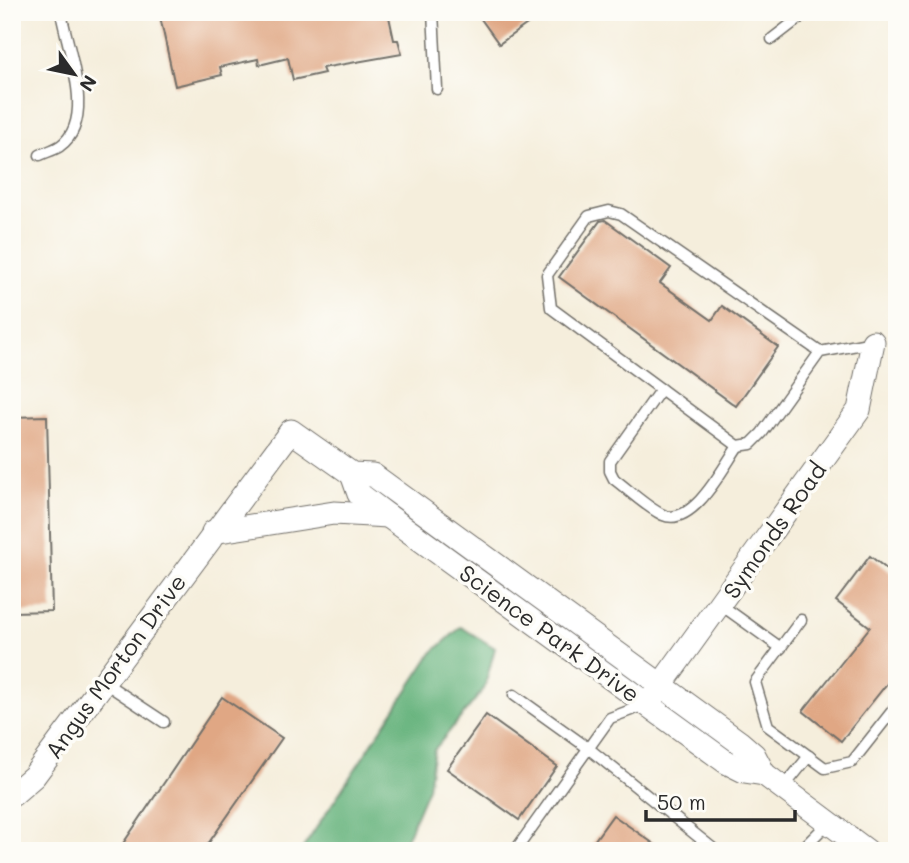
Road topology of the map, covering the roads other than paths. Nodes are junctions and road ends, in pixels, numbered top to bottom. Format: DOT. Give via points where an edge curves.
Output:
graph roads {
  1 [pos="61,12"];
  2 [pos="433,12"];
  3 [pos="807,12"];
  4 [pos="772,38"];
  5 [pos="437,89"];
  6 [pos="40,155"];
  7 [pos="873,342"];
  8 [pos="820,352"];
  9 [pos="661,389"];
  10 [pos="291,430"];
  11 [pos="738,446"];
  12 [pos="352,474"];
  13 [pos="388,516"];
  14 [pos="213,532"];
  15 [pos="721,605"];
  16 [pos="801,620"];
  17 [pos="781,648"];
  18 [pos="102,681"];
  19 [pos="662,684"];
  20 [pos="514,695"];
  21 [pos="647,704"];
  22 [pos="897,705"];
  23 [pos="164,722"];
  24 [pos="588,748"];
  25 [pos="809,756"];
  26 [pos="764,774"];
  27 [pos="783,789"];
  28 [pos="12,795"];
  29 [pos="829,822"];
  30 [pos="515,851"];
  31 [pos="716,851"];
  32 [pos="800,851"];
  33 [pos="867,851"];
  1 -- 6 [label="lane" via="80,107 75,128 60,146"];
  2 -- 5 [label="lane"];
  3 -- 4 [label="lane"];
  7 -- 8 [label="lane"];
  7 -- 15 [label="street, Symonds Road" via="859,410"];
  8 -- 9 [label="lane" via="621,214 597,212 589,216 547,275 551,308"];
  8 -- 11 [label="lane" via="762,433 751,444"];
  9 -- 11 [label="lane"];
  9 -- 11 [label="lane" via="610,461 614,479 664,516 681,515 695,508"];
  10 -- 12 [label="street, Science Park Drive"];
  10 -- 14 [label="street, Angus Morton Drive"];
  12 -- 13 [label="street, Science Park Drive" via="359,494"];
  12 -- 19 [label="street, Science Park Drive" via="373,475"];
  13 -- 14 [label="street" via="334,513"];
  13 -- 21 [label="street, Science Park Drive"];
  14 -- 18 [label="street, Angus Morton Drive"];
  15 -- 17 [label="lane"];
  15 -- 19 [label="street, Symonds Road"];
  16 -- 17 [label="lane"];
  17 -- 25 [label="lane" via="755,682 768,726"];
  18 -- 23 [label="lane"];
  18 -- 28 [label="street, Angus Morton Drive" via="34,776"];
  19 -- 21 [label="street, Symonds Road"];
  19 -- 26 [label="street, Science Park Drive" via="754,755"];
  20 -- 24 [label="lane"];
  21 -- 24 [label="lane" via="610,718"];
  21 -- 26 [label="street, Science Park Drive" via="726,762"];
  22 -- 25 [label="lane" via="852,762 825,768"];
  24 -- 30 [label="lane"];
  24 -- 31 [label="lane"];
  25 -- 27 [label="lane"];
  26 -- 27 [label="street, Science Park Drive"];
  27 -- 29 [label="street, Science Park Drive"];
  29 -- 32 [label="lane"];
  29 -- 33 [label="street, Science Park Drive"];
}
